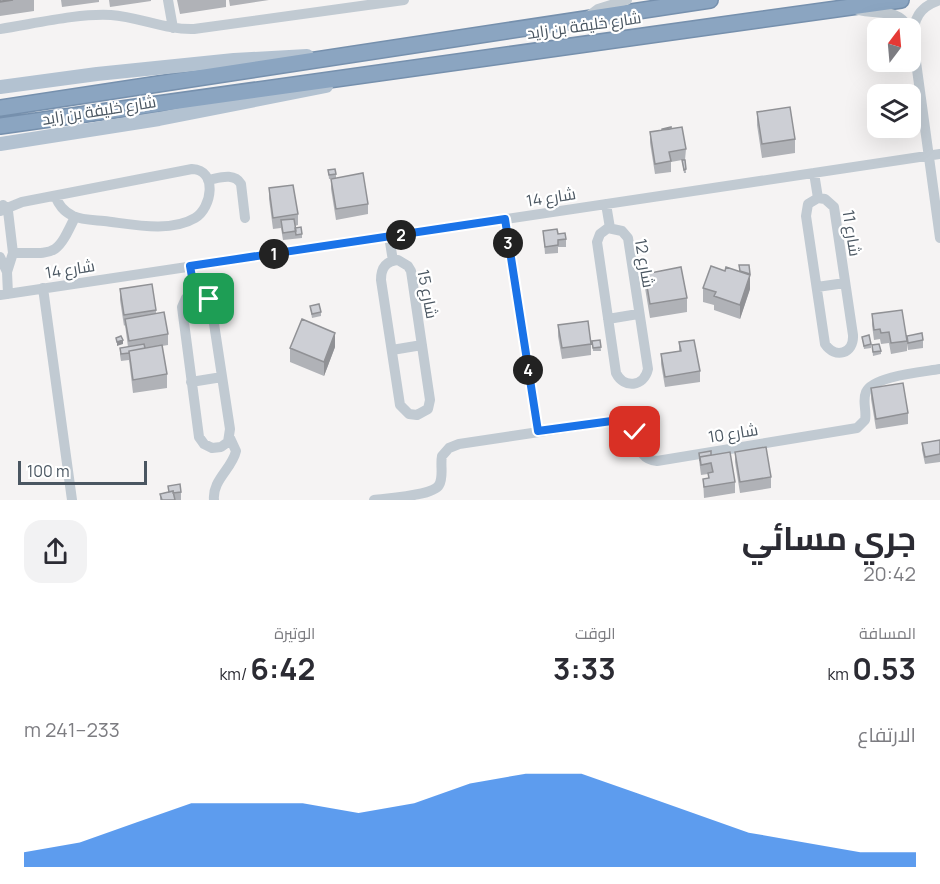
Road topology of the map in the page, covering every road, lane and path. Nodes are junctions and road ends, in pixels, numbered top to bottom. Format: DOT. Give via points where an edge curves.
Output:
graph roads {
  1 [pos="168,0"];
  2 [pos="404,0"];
  3 [pos="627,0"];
  4 [pos="710,0"];
  5 [pos="901,0"];
  6 [pos="940,0"];
  7 [pos="849,8"];
  8 [pos="586,18"];
  9 [pos="900,18"];
  10 [pos="916,18"];
  11 [pos="173,28"];
  12 [pos="0,29"];
  13 [pos="333,56"];
  14 [pos="379,72"];
  15 [pos="917,72"];
  16 [pos="0,87"];
  17 [pos="0,108"];
  18 [pos="0,126"];
  19 [pos="0,144"];
  20 [pos="940,154"];
  21 [pos="928,156"];
  22 [pos="814,173"];
  23 [pos="208,180"];
  24 [pos="55,196"];
  25 [pos="818,198"];
  26 [pos="606,204"];
  27 [pos="2,208"];
  28 [pos="75,217"];
  29 [pos="245,218"];
  30 [pos="505,219"];
  31 [pos="610,228"];
  32 [pos="389,236"];
  33 [pos="940,238"];
  34 [pos="13,253"];
  35 [pos="0,257"];
  36 [pos="393,261"];
  37 [pos="190,266"];
  38 [pos="7,272"];
  39 [pos="845,283"];
  40 [pos="816,287"];
  41 [pos="43,288"];
  42 [pos="195,293"];
  43 [pos="4,294"];
  44 [pos="638,314"];
  45 [pos="608,319"];
  46 [pos="422,345"];
  47 [pos="392,350"];
  48 [pos="940,369"];
  49 [pos="222,377"];
  50 [pos="191,382"];
  51 [pos="538,431"];
  52 [pos="230,438"];
  53 [pos="72,500"];
  54 [pos="214,500"];
  55 [pos="374,500"];
  1 -- 11 [label="street"];
  2 -- 11 [label="street" via="194,29"];
  3 -- 8 [label="street" via="598,9"];
  4 -- 8 [label="highway, شارع خليفة بن زايد"];
  5 -- 7 [label="highway, شارع خليفة بن زايد"];
  6 -- 10 [label="street" via="924,7"];
  7 -- 9 [label="street"];
  7 -- 14 [label="highway, شارع خليفة بن زايد"];
  8 -- 13 [label="highway, شارع خليفة بن زايد"];
  11 -- 12 [label="street" via="98,15"];
  13 -- 16 [label="main road, شارع خليفة بن زايد" via="234,60"];
  13 -- 17 [label="highway, شارع خليفة بن زايد"];
  14 -- 18 [label="highway, شارع خليفة بن زايد"];
  14 -- 19 [label="main road, شارع خليفة بن زايد" via="281,96"];
  15 -- 21 [label="street"];
  20 -- 21 [label="street, شارع 14"];
  21 -- 22 [label="street, شارع 14"];
  21 -- 33 [label="street"];
  22 -- 25 [label="street"];
  22 -- 26 [label="street, شارع 14"];
  23 -- 24 [label="street" via="202,171 192,169"];
  23 -- 28 [label="street" via="206,207 191,220 146,227"];
  23 -- 29 [label="street" via="238,179"];
  24 -- 27 [label="street"];
  24 -- 28 [label="street" via="59,206"];
  25 -- 39 [label="street, شارع 11" via="834,207"];
  25 -- 40 [label="street, شارع 11" via="805,210"];
  26 -- 30 [label="street, شارع 14"];
  26 -- 31 [label="street, شارع 12"];
  27 -- 34 [label="street"];
  28 -- 34 [label="street" via="54,251"];
  30 -- 32 [label="street, شارع 14"];
  30 -- 51 [label="street"];
  31 -- 44 [label="street, شارع 12" via="622,231 628,238"];
  31 -- 45 [label="street, شارع 12" via="600,234 597,242"];
  32 -- 36 [label="street, شارع 15"];
  32 -- 37 [label="street, شارع 14"];
  34 -- 38 [label="street"];
  35 -- 38 [label="street"];
  36 -- 46 [label="street, شارع 15" via="404,262 411,271"];
  36 -- 47 [label="street, شارع 15" via="381,274"];
  37 -- 41 [label="street, شارع 14"];
  37 -- 42 [label="street"];
  38 -- 43 [label="street"];
  39 -- 40 [label="street"];
  39 -- 40 [label="street, شارع 11" via="854,340 850,349 841,353 831,352 825,344"];
  41 -- 43 [label="street, شارع 14"];
  41 -- 53 [label="street"];
  42 -- 49 [label="street" via="206,296 211,304"];
  42 -- 50 [label="street" via="186,298 182,307"];
  44 -- 45 [label="street"];
  44 -- 45 [label="street, شارع 12" via="648,369 644,378 631,384 616,373"];
  46 -- 47 [label="street"];
  46 -- 47 [label="street, شارع 15" via="430,400 425,412 417,415 409,414 400,405"];
  48 -- 51 [label="street, شارع 10" via="872,385 864,399 865,420 857,428 657,461 639,450 633,428 627,422"];
  49 -- 50 [label="street"];
  49 -- 52 [label="street"];
  50 -- 52 [label="street" via="201,441 216,448"];
  51 -- 55 [label="street, شارع 10" via="454,445 442,456 441,481 436,489"];
  52 -- 54 [label="street" via="236,451 214,488"];
}
